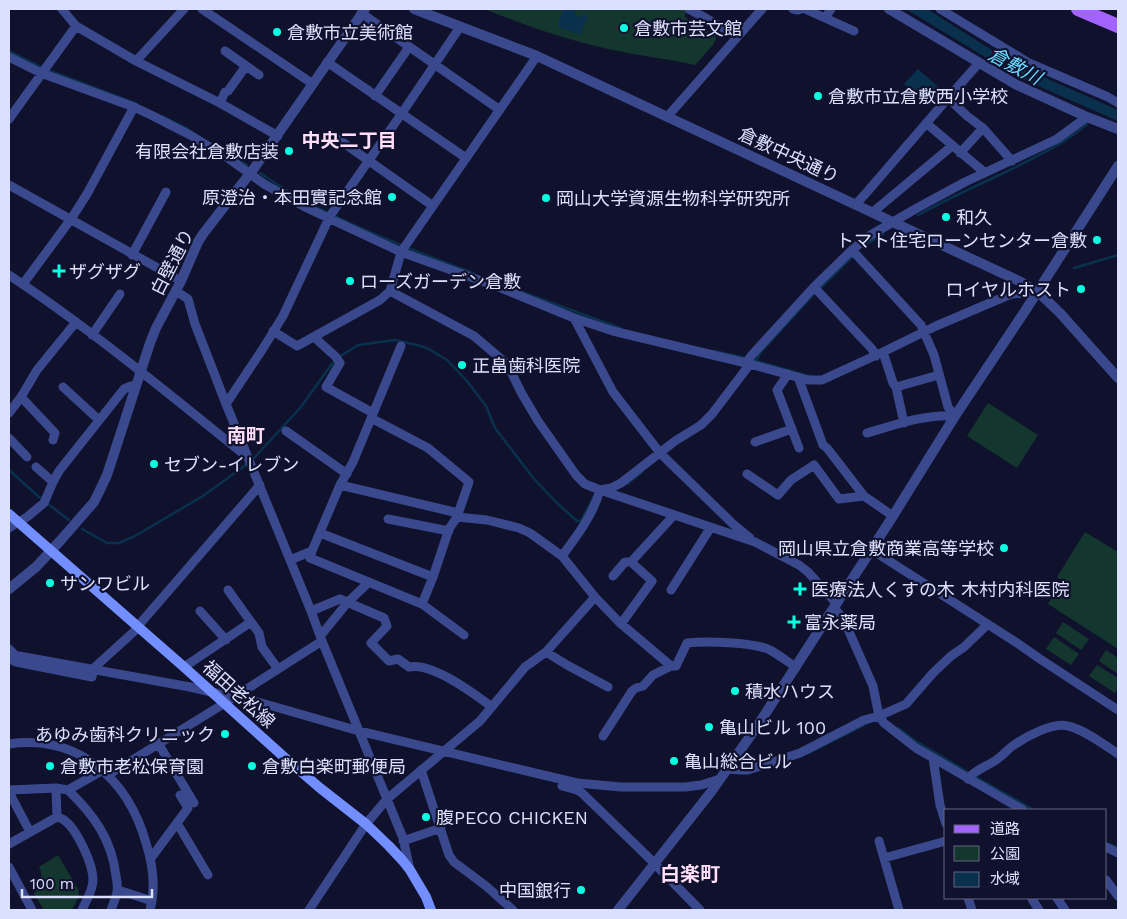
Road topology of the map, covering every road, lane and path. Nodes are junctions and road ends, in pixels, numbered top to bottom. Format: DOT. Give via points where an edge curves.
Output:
graph roads {
  1 [pos="62,9"];
  2 [pos="184,9"];
  3 [pos="202,9"];
  4 [pos="414,9"];
  5 [pos="688,9"];
  6 [pos="762,9"];
  7 [pos="793,9"];
  8 [pos="803,9"];
  9 [pos="831,9"];
  10 [pos="889,9"];
  11 [pos="940,9"];
  12 [pos="1078,9"];
  13 [pos="363,11"];
  14 [pos="431,12"];
  15 [pos="825,18"];
  16 [pos="76,26"];
  17 [pos="1118,26"];
  18 [pos="460,27"];
  19 [pos="854,31"];
  20 [pos="738,36"];
  21 [pos="409,47"];
  22 [pos="225,52"];
  23 [pos="537,56"];
  24 [pos="9,57"];
  25 [pos="136,61"];
  26 [pos="327,62"];
  27 [pos="979,63"];
  28 [pos="435,65"];
  29 [pos="246,66"];
  30 [pos="44,70"];
  31 [pos="259,75"];
  32 [pos="313,84"];
  33 [pos="376,96"];
  34 [pos="948,98"];
  35 [pos="9,102"];
  36 [pos="220,102"];
  37 [pos="1118,103"];
  38 [pos="18,107"];
  39 [pos="134,107"];
  40 [pos="500,110"];
  41 [pos="402,114"];
  42 [pos="667,116"];
  43 [pos="1087,117"];
  44 [pos="9,119"];
  45 [pos="926,123"];
  46 [pos="983,128"];
  47 [pos="1118,129"];
  48 [pos="278,136"];
  49 [pos="338,139"];
  50 [pos="952,146"];
  51 [pos="960,153"];
  52 [pos="466,158"];
  53 [pos="368,161"];
  54 [pos="1012,161"];
  55 [pos="1118,166"];
  56 [pos="984,172"];
  57 [pos="250,174"];
  58 [pos="9,185"];
  59 [pos="166,192"];
  60 [pos="856,204"];
  61 [pos="433,206"];
  62 [pos="873,212"];
  63 [pos="331,216"];
  64 [pos="71,219"];
  65 [pos="893,222"];
  66 [pos="403,249"];
  67 [pos="854,252"];
  68 [pos="132,255"];
  69 [pos="9,275"];
  70 [pos="23,284"];
  71 [pos="179,286"];
  72 [pos="390,290"];
  73 [pos="817,290"];
  74 [pos="1038,292"];
  75 [pos="120,294"];
  76 [pos="574,318"];
  77 [pos="76,322"];
  78 [pos="923,329"];
  79 [pos="273,331"];
  80 [pos="92,335"];
  81 [pos="314,337"];
  82 [pos="401,346"];
  83 [pos="876,353"];
  84 [pos="750,362"];
  85 [pos="141,371"];
  86 [pos="788,374"];
  87 [pos="940,375"];
  88 [pos="798,377"];
  89 [pos="1118,378"];
  90 [pos="136,386"];
  91 [pos="63,387"];
  92 [pos="896,387"];
  93 [pos="20,396"];
  94 [pos="226,404"];
  95 [pos="9,412"];
  96 [pos="372,416"];
  97 [pos="955,416"];
  98 [pos="98,420"];
  99 [pos="904,422"];
  100 [pos="792,429"];
  101 [pos="286,431"];
  102 [pos="866,433"];
  103 [pos="9,438"];
  104 [pos="53,440"];
  105 [pos="755,442"];
  106 [pos="799,448"];
  107 [pos="662,455"];
  108 [pos="27,457"];
  109 [pos="249,460"];
  110 [pos="36,466"];
  111 [pos="347,474"];
  112 [pos="747,474"];
  113 [pos="53,482"];
  114 [pos="260,485"];
  115 [pos="340,485"];
  116 [pos="600,490"];
  117 [pos="864,496"];
  118 [pos="9,514"];
  119 [pos="458,515"];
  120 [pos="674,515"];
  121 [pos="893,516"];
  122 [pos="388,519"];
  123 [pos="18,523"];
  124 [pos="711,527"];
  125 [pos="9,528"];
  126 [pos="448,531"];
  127 [pos="320,533"];
  128 [pos="755,542"];
  129 [pos="872,550"];
  130 [pos="51,551"];
  131 [pos="312,551"];
  132 [pos="562,556"];
  133 [pos="290,560"];
  134 [pos="631,562"];
  135 [pos="613,576"];
  136 [pos="433,578"];
  137 [pos="369,582"];
  138 [pos="9,589"];
  139 [pos="228,590"];
  140 [pos="671,590"];
  141 [pos="595,597"];
  142 [pos="348,602"];
  143 [pos="422,604"];
  144 [pos="835,606"];
  145 [pos="200,611"];
  146 [pos="311,611"];
  147 [pos="251,622"];
  148 [pos="621,624"];
  149 [pos="988,624"];
  150 [pos="139,627"];
  151 [pos="464,635"];
  152 [pos="322,638"];
  153 [pos="226,640"];
  154 [pos="9,649"];
  155 [pos="546,652"];
  156 [pos="9,658"];
  157 [pos="671,666"];
  158 [pos="184,667"];
  159 [pos="796,667"];
  160 [pos="278,669"];
  161 [pos="93,672"];
  162 [pos="608,687"];
  163 [pos="212,692"];
  164 [pos="237,696"];
  165 [pos="225,704"];
  166 [pos="492,706"];
  167 [pos="1118,710"];
  168 [pos="879,716"];
  169 [pos="359,731"];
  170 [pos="603,736"];
  171 [pos="158,743"];
  172 [pos="9,744"];
  173 [pos="443,751"];
  174 [pos="1118,754"];
  175 [pos="933,758"];
  176 [pos="728,769"];
  177 [pos="421,770"];
  178 [pos="106,772"];
  179 [pos="970,776"];
  180 [pos="561,779"];
  181 [pos="720,779"];
  182 [pos="56,788"];
  183 [pos="593,788"];
  184 [pos="68,790"];
  185 [pos="9,791"];
  186 [pos="180,795"];
  187 [pos="587,798"];
  188 [pos="387,799"];
  189 [pos="194,803"];
  190 [pos="1022,809"];
  191 [pos="56,817"];
  192 [pos="944,818"];
  193 [pos="177,823"];
  194 [pos="366,824"];
  195 [pos="441,828"];
  196 [pos="30,832"];
  197 [pos="404,841"];
  198 [pos="879,841"];
  199 [pos="944,841"];
  200 [pos="9,844"];
  201 [pos="151,858"];
  202 [pos="884,858"];
  203 [pos="654,864"];
  204 [pos="9,867"];
  205 [pos="410,870"];
  206 [pos="208,874"];
  207 [pos="1107,881"];
  208 [pos="118,890"];
  209 [pos="1118,896"];
  210 [pos="1032,899"];
  211 [pos="1058,899"];
  212 [pos="152,901"];
  213 [pos="32,910"];
  214 [pos="82,910"];
  215 [pos="110,910"];
  216 [pos="150,910"];
  217 [pos="309,910"];
  218 [pos="431,910"];
  219 [pos="513,910"];
  220 [pos="618,910"];
  221 [pos="700,910"];
  222 [pos="899,910"];
  223 [pos="1039,910"];
  224 [pos="1065,910"];
  1 -- 16 [label="street"];
  2 -- 25 [label="street"];
  3 -- 32 [label="street"];
  4 -- 14 [label="street, 倉敷中央通り"];
  5 -- 20 [label="street"];
  6 -- 20 [label="street"];
  7 -- 8 [label="street"];
  8 -- 15 [label="street"];
  9 -- 15 [label="street"];
  10 -- 27 [label="street"];
  11 -- 37 [label="street" via="1029,63"];
  12 -- 17 [label="main road"];
  13 -- 21 [label="street"];
  13 -- 26 [label="street, 白壁通り"];
  14 -- 18 [label="street, 倉敷中央通り"];
  15 -- 19 [label="street"];
  16 -- 25 [label="street"];
  16 -- 30 [label="street"];
  18 -- 23 [label="street, 倉敷中央通り"];
  18 -- 28 [label="street"];
  20 -- 42 [label="street"];
  21 -- 28 [label="street"];
  21 -- 33 [label="street"];
  22 -- 29 [label="street"];
  23 -- 40 [label="street"];
  23 -- 42 [label="street, 倉敷中央通り"];
  24 -- 30 [label="street"];
  25 -- 36 [label="street"];
  26 -- 32 [label="street, 白壁通り"];
  26 -- 33 [label="street"];
  27 -- 34 [label="street"];
  27 -- 43 [label="street" via="1015,84"];
  28 -- 40 [label="street"];
  28 -- 41 [label="street"];
  29 -- 31 [label="street"];
  29 -- 36 [label="street"];
  30 -- 38 [label="street"];
  30 -- 39 [label="street"];
  32 -- 48 [label="street, 白壁通り"];
  33 -- 41 [label="street"];
  34 -- 45 [label="street"];
  34 -- 46 [label="street"];
  35 -- 38 [label="street"];
  36 -- 48 [label="street"];
  38 -- 44 [label="street"];
  39 -- 57 [label="street" via="190,135"];
  39 -- 64 [label="street"];
  40 -- 52 [label="street"];
  41 -- 52 [label="street"];
  41 -- 53 [label="street"];
  42 -- 60 [label="street, 倉敷中央通り"];
  43 -- 47 [label="street"];
  43 -- 54 [label="street" via="1057,139"];
  45 -- 50 [label="street"];
  45 -- 60 [label="street"];
  46 -- 51 [label="street"];
  46 -- 54 [label="street"];
  48 -- 57 [label="street, 白壁通り"];
  49 -- 53 [label="street"];
  50 -- 51 [label="street"];
  50 -- 62 [label="street"];
  51 -- 56 [label="street"];
  52 -- 61 [label="street"];
  53 -- 61 [label="street"];
  53 -- 63 [label="street"];
  54 -- 56 [label="street"];
  55 -- 74 [label="street"];
  56 -- 65 [label="street"];
  57 -- 63 [label="street" via="307,208"];
  57 -- 71 [label="street, 白壁通り" via="203,234"];
  58 -- 64 [label="street"];
  59 -- 68 [label="street"];
  60 -- 62 [label="street, 倉敷中央通り"];
  61 -- 66 [label="street"];
  62 -- 65 [label="street, 倉敷中央通り"];
  63 -- 66 [label="street"];
  63 -- 79 [label="street"];
  64 -- 68 [label="street"];
  64 -- 70 [label="street"];
  65 -- 67 [label="street" via="870,236"];
  65 -- 74 [label="street, 倉敷中央通り" via="1017,279"];
  66 -- 72 [label="street"];
  66 -- 76 [label="street"];
  67 -- 73 [label="street"];
  67 -- 78 [label="street"];
  68 -- 71 [label="street"];
  69 -- 70 [label="street"];
  70 -- 77 [label="street"];
  71 -- 85 [label="street, 白壁通り" via="156,328"];
  71 -- 94 [label="street" via="188,299"];
  72 -- 81 [label="street" via="380,300"];
  72 -- 116 [label="street" via="474,336 507,364 538,421 576,475"];
  73 -- 83 [label="street"];
  73 -- 84 [label="street"];
  74 -- 78 [label="street" via="1012,294 967,308"];
  74 -- 89 [label="street, 倉敷中央通り"];
  74 -- 97 [label="street"];
  75 -- 80 [label="street"];
  76 -- 84 [label="street"];
  76 -- 107 [label="street" via="613,392"];
  77 -- 80 [label="street"];
  77 -- 93 [label="street"];
  78 -- 83 [label="street"];
  78 -- 87 [label="street"];
  79 -- 81 [label="street" via="297,346"];
  79 -- 94 [label="street"];
  80 -- 85 [label="street"];
  81 -- 96 [label="street" via="340,363 326,387"];
  82 -- 96 [label="street"];
  83 -- 88 [label="street" via="822,380"];
  83 -- 92 [label="street"];
  84 -- 86 [label="street"];
  84 -- 107 [label="street" via="712,414 675,441"];
  85 -- 90 [label="street, 白壁通り"];
  85 -- 109 [label="street"];
  86 -- 88 [label="street"];
  86 -- 100 [label="street" via="778,390"];
  87 -- 92 [label="street"];
  87 -- 97 [label="street" via="948,408"];
  88 -- 117 [label="street" via="823,445"];
  90 -- 98 [label="street" via="124,389"];
  90 -- 130 [label="street, 白壁通り" via="98,494"];
  91 -- 98 [label="street"];
  92 -- 99 [label="street"];
  93 -- 95 [label="street"];
  93 -- 104 [label="street" via="55,433"];
  94 -- 109 [label="street"];
  96 -- 111 [label="street"];
  96 -- 119 [label="street" via="428,448 469,482"];
  97 -- 99 [label="street" via="940,415"];
  97 -- 121 [label="street"];
  98 -- 113 [label="street"];
  99 -- 102 [label="street"];
  100 -- 105 [label="street"];
  100 -- 106 [label="street"];
  101 -- 111 [label="street"];
  103 -- 108 [label="street"];
  107 -- 116 [label="street" via="621,483"];
  107 -- 128 [label="street"];
  109 -- 114 [label="street"];
  110 -- 113 [label="street"];
  111 -- 115 [label="street"];
  112 -- 117 [label="street" via="778,495 791,480 814,465 840,499"];
  113 -- 123 [label="street" via="45,501"];
  114 -- 133 [label="street"];
  114 -- 150 [label="street"];
  115 -- 119 [label="street"];
  115 -- 127 [label="street"];
  116 -- 120 [label="street"];
  116 -- 132 [label="street" via="584,527"];
  117 -- 121 [label="street"];
  118 -- 123 [label="main road, 福田老松線"];
  119 -- 126 [label="street"];
  119 -- 132 [label="street" via="519,528"];
  120 -- 124 [label="street"];
  120 -- 134 [label="street"];
  121 -- 129 [label="street"];
  122 -- 126 [label="street"];
  123 -- 125 [label="street"];
  123 -- 130 [label="main road, 福田老松線"];
  124 -- 128 [label="street"];
  124 -- 140 [label="street"];
  126 -- 136 [label="street"];
  127 -- 131 [label="street"];
  127 -- 136 [label="street"];
  128 -- 144 [label="street" via="808,572"];
  129 -- 144 [label="street"];
  129 -- 149 [label="street"];
  130 -- 138 [label="street, 白壁通り"];
  130 -- 150 [label="main road, 福田老松線"];
  131 -- 133 [label="street"];
  131 -- 137 [label="street" via="310,558"];
  132 -- 141 [label="street"];
  133 -- 146 [label="street"];
  134 -- 135 [label="street" via="625,562"];
  134 -- 148 [label="street" via="652,581"];
  136 -- 143 [label="street"];
  137 -- 142 [label="street"];
  137 -- 143 [label="street"];
  139 -- 147 [label="street"];
  141 -- 148 [label="street"];
  141 -- 155 [label="street"];
  142 -- 146 [label="street" via="340,599"];
  142 -- 152 [label="street"];
  142 -- 166 [label="street" via="384,618 387,626 371,643 389,661 398,659 409,667 420,666 437,672"];
  143 -- 151 [label="street"];
  144 -- 159 [label="street"];
  144 -- 168 [label="street" via="873,686"];
  145 -- 153 [label="street"];
  146 -- 152 [label="street"];
  147 -- 153 [label="street"];
  147 -- 160 [label="street" via="259,633 262,647"];
  148 -- 157 [label="street"];
  149 -- 167 [label="street"];
  149 -- 168 [label="street" via="933,673 906,704"];
  150 -- 158 [label="main road, 福田老松線"];
  150 -- 161 [label="street"];
  152 -- 160 [label="street"];
  152 -- 169 [label="street"];
  153 -- 158 [label="street"];
  154 -- 161 [label="street" via="19,656"];
  155 -- 162 [label="street"];
  155 -- 166 [label="street" via="525,667"];
  156 -- 161 [label="street" via="86,676 92,677"];
  157 -- 159 [label="street" via="676,666 687,643 702,642 768,649"];
  157 -- 170 [label="street" via="632,691"];
  158 -- 163 [label="main road, 福田老松線"];
  159 -- 176 [label="street"];
  160 -- 164 [label="street"];
  161 -- 163 [label="street"];
  163 -- 164 [label="street"];
  163 -- 165 [label="main road, 福田老松線"];
  164 -- 165 [label="street"];
  164 -- 169 [label="street"];
  165 -- 171 [label="street"];
  165 -- 194 [label="main road, 福田老松線"];
  166 -- 173 [label="street" via="471,730"];
  168 -- 175 [label="street"];
  168 -- 176 [label="street" via="864,720 802,757 748,770"];
  169 -- 173 [label="street"];
  169 -- 188 [label="street"];
  171 -- 178 [label="street"];
  171 -- 189 [label="street"];
  172 -- 178 [label="street" via="33,742 60,747"];
  173 -- 177 [label="street"];
  173 -- 180 [label="street"];
  174 -- 179 [label="street" via="1081,731 1062,725 1039,730"];
  175 -- 179 [label="street"];
  175 -- 192 [label="street"];
  176 -- 181 [label="street"];
  177 -- 188 [label="street"];
  177 -- 195 [label="street"];
  178 -- 184 [label="street"];
  178 -- 201 [label="street" via="136,815"];
  179 -- 190 [label="street"];
  180 -- 183 [label="street"];
  180 -- 187 [label="street" via="560,785 577,790"];
  181 -- 183 [label="street" via="685,787"];
  181 -- 203 [label="street"];
  182 -- 184 [label="street"];
  182 -- 185 [label="street"];
  182 -- 191 [label="street"];
  183 -- 187 [label="street"];
  184 -- 208 [label="street" via="103,832 111,851"];
  185 -- 196 [label="street"];
  186 -- 193 [label="street" via="188,808"];
  187 -- 203 [label="street"];
  188 -- 194 [label="street"];
  188 -- 197 [label="street"];
  191 -- 196 [label="street"];
  191 -- 214 [label="street" via="64,820 80,839 91,871 91,890"];
  193 -- 201 [label="street"];
  193 -- 206 [label="street"];
  194 -- 205 [label="main road, 福田老松線"];
  194 -- 217 [label="street"];
  195 -- 197 [label="street"];
  195 -- 219 [label="street" via="454,862"];
  196 -- 200 [label="street"];
  197 -- 205 [label="street"];
  198 -- 202 [label="street"];
  199 -- 202 [label="street"];
  201 -- 212 [label="street"];
  202 -- 222 [label="street"];
  203 -- 220 [label="street"];
  203 -- 221 [label="street"];
  204 -- 213 [label="street"];
  205 -- 218 [label="main road, 福田老松線"];
  207 -- 209 [label="street"];
  208 -- 212 [label="street"];
  208 -- 215 [label="street"];
  210 -- 223 [label="street"];
  211 -- 224 [label="street"];
  212 -- 216 [label="street"];
}
